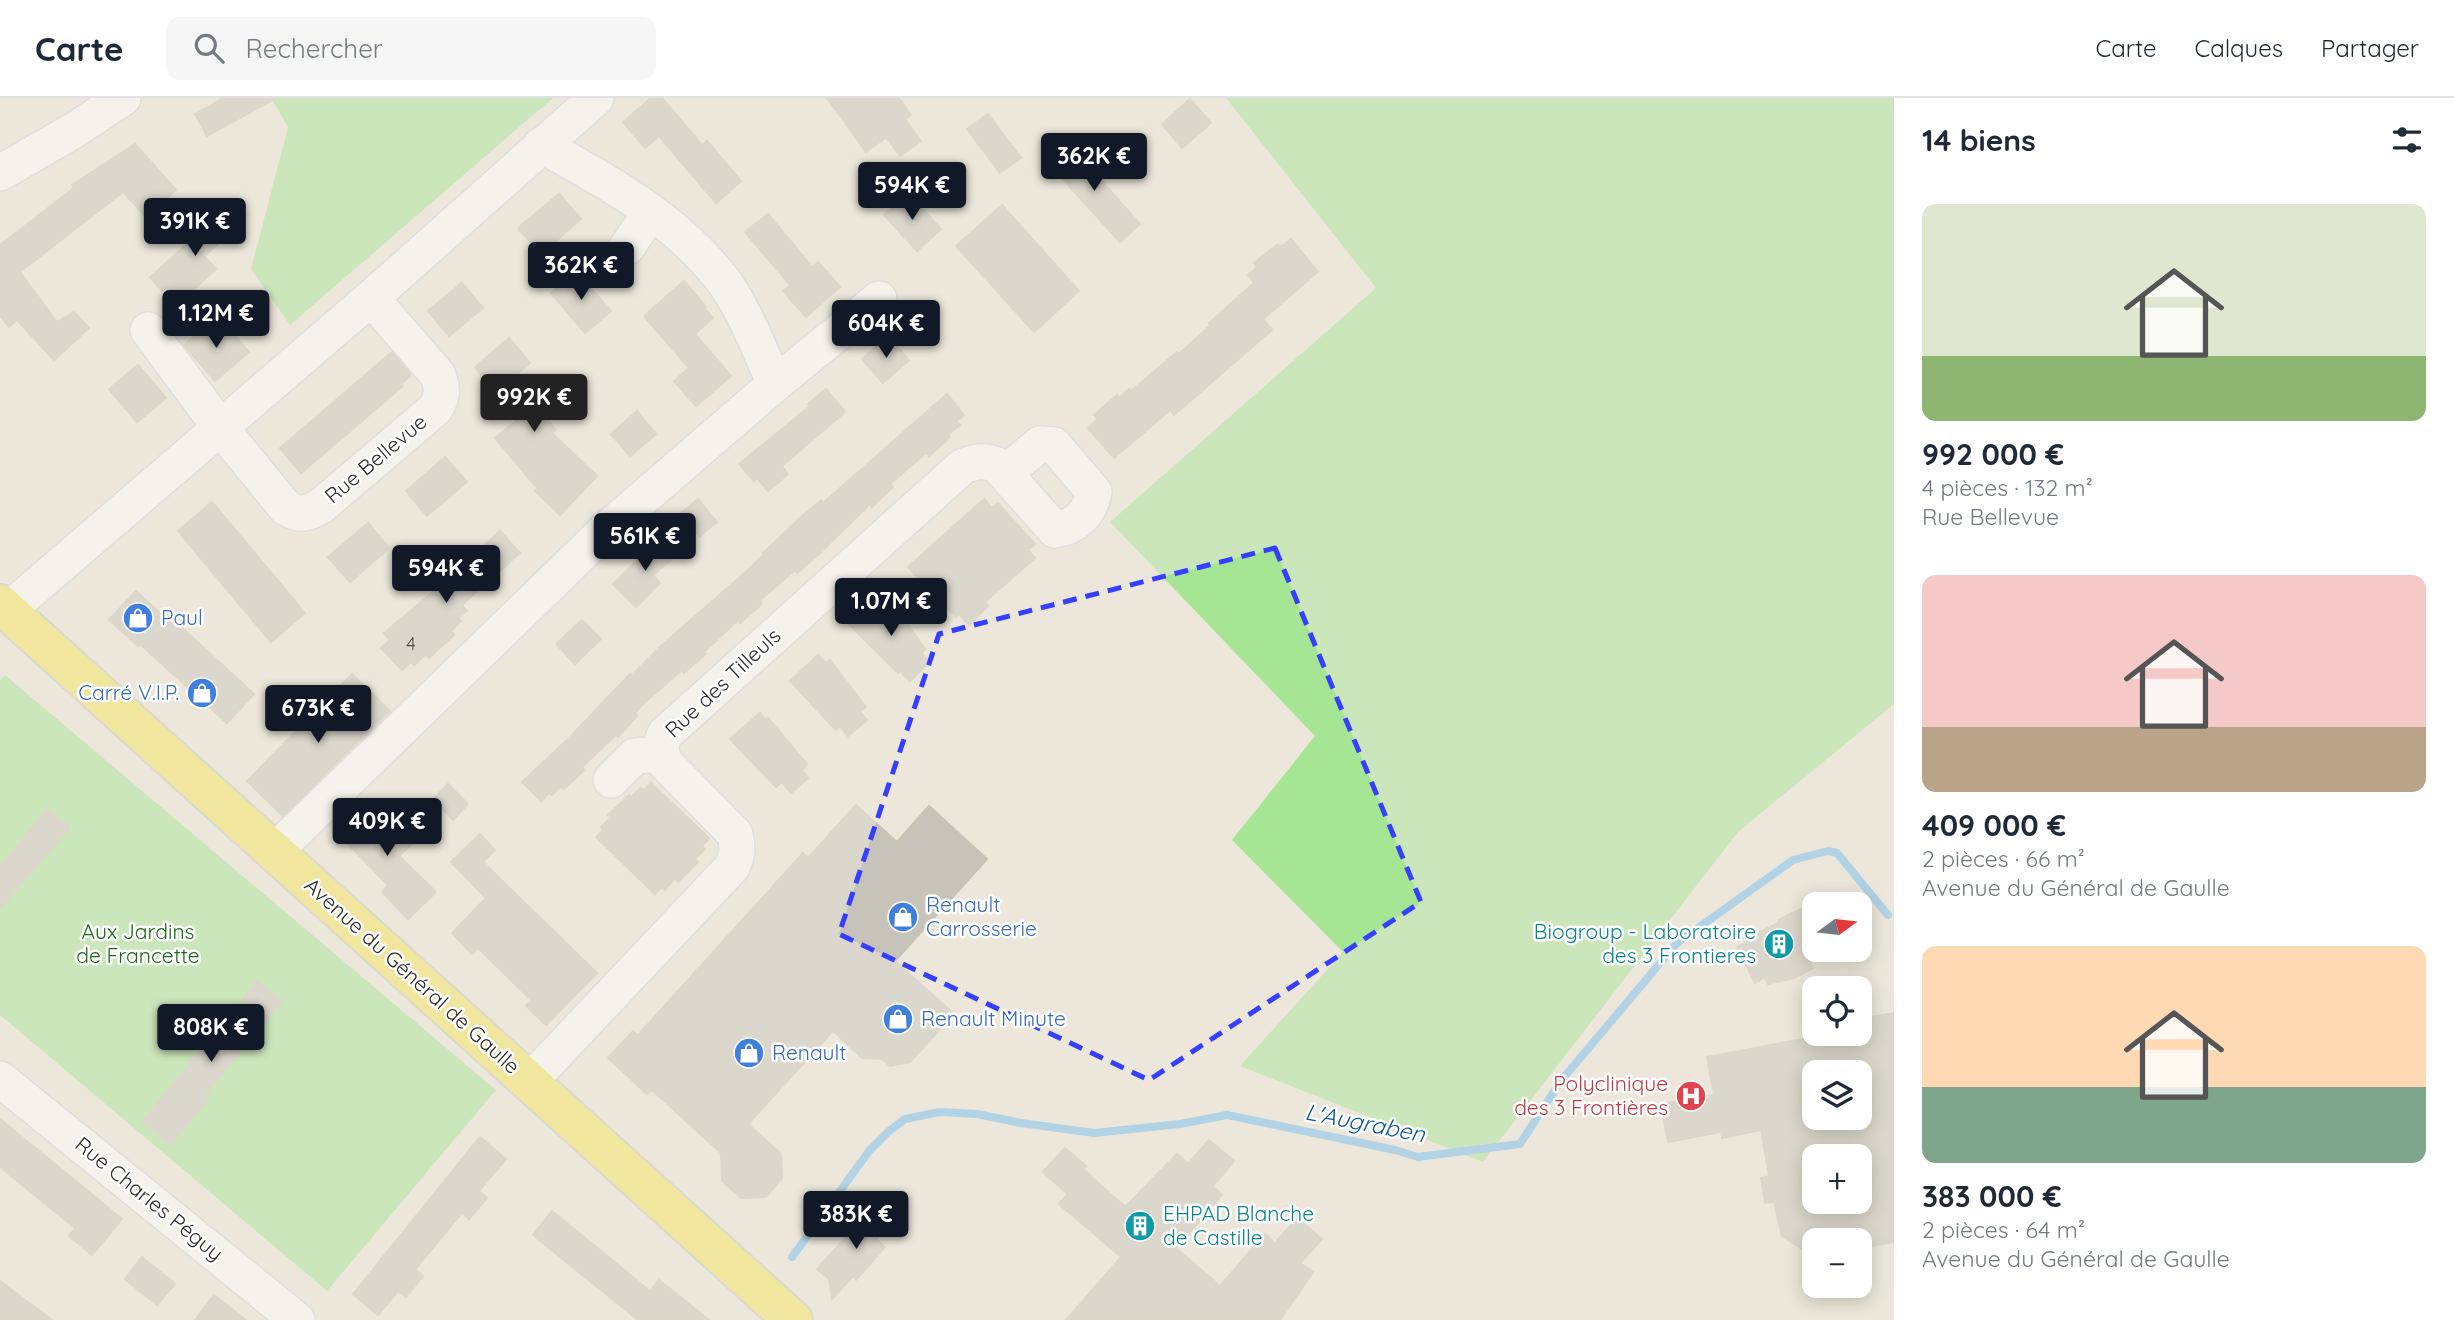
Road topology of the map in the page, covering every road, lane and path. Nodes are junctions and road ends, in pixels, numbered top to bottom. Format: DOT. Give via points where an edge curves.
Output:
graph roads {
  1 [pos="123,98"];
  2 [pos="596,98"];
  3 [pos="541,145"];
  4 [pos="0,173"];
  5 [pos="651,212"];
  6 [pos="627,247"];
  7 [pos="371,298"];
  8 [pos="878,299"];
  9 [pos="148,330"];
  10 [pos="775,384"];
  11 [pos="219,426"];
  12 [pos="1005,473"];
  13 [pos="4,607"];
  14 [pos="661,754"];
  15 [pos="611,780"];
  16 [pos="274,852"];
  17 [pos="0,1079"];
  18 [pos="529,1082"];
  19 [pos="297,1320"];
  20 [pos="793,1320"];
  1 -- 4 [label="street"];
  2 -- 3 [label="street"];
  3 -- 5 [label="street"];
  3 -- 7 [label="street"];
  5 -- 6 [label="street"];
  5 -- 10 [label="street" via="694,248 725,284"];
  7 -- 11 [label="street"];
  7 -- 11 [label="street, Rue Bellevue" via="438,375 441,399 321,506 297,514 285,508"];
  8 -- 10 [label="street"];
  9 -- 11 [label="street"];
  10 -- 16 [label="street" via="606,530"];
  11 -- 13 [label="street"];
  12 -- 14 [label="street, Rue des Tilleuls" via="987,461 962,467 665,734"];
  13 -- 16 [label="main road, Avenue du Général de Gaulle"];
  14 -- 15 [label="street" via="635,756"];
  14 -- 18 [label="street, Rue des Tilleuls" via="735,834 737,858"];
  16 -- 18 [label="main road, Avenue du Général de Gaulle"];
  17 -- 19 [label="street, Rue Charles Péguy"];
  18 -- 20 [label="main road, Avenue du Général de Gaulle"];
}
